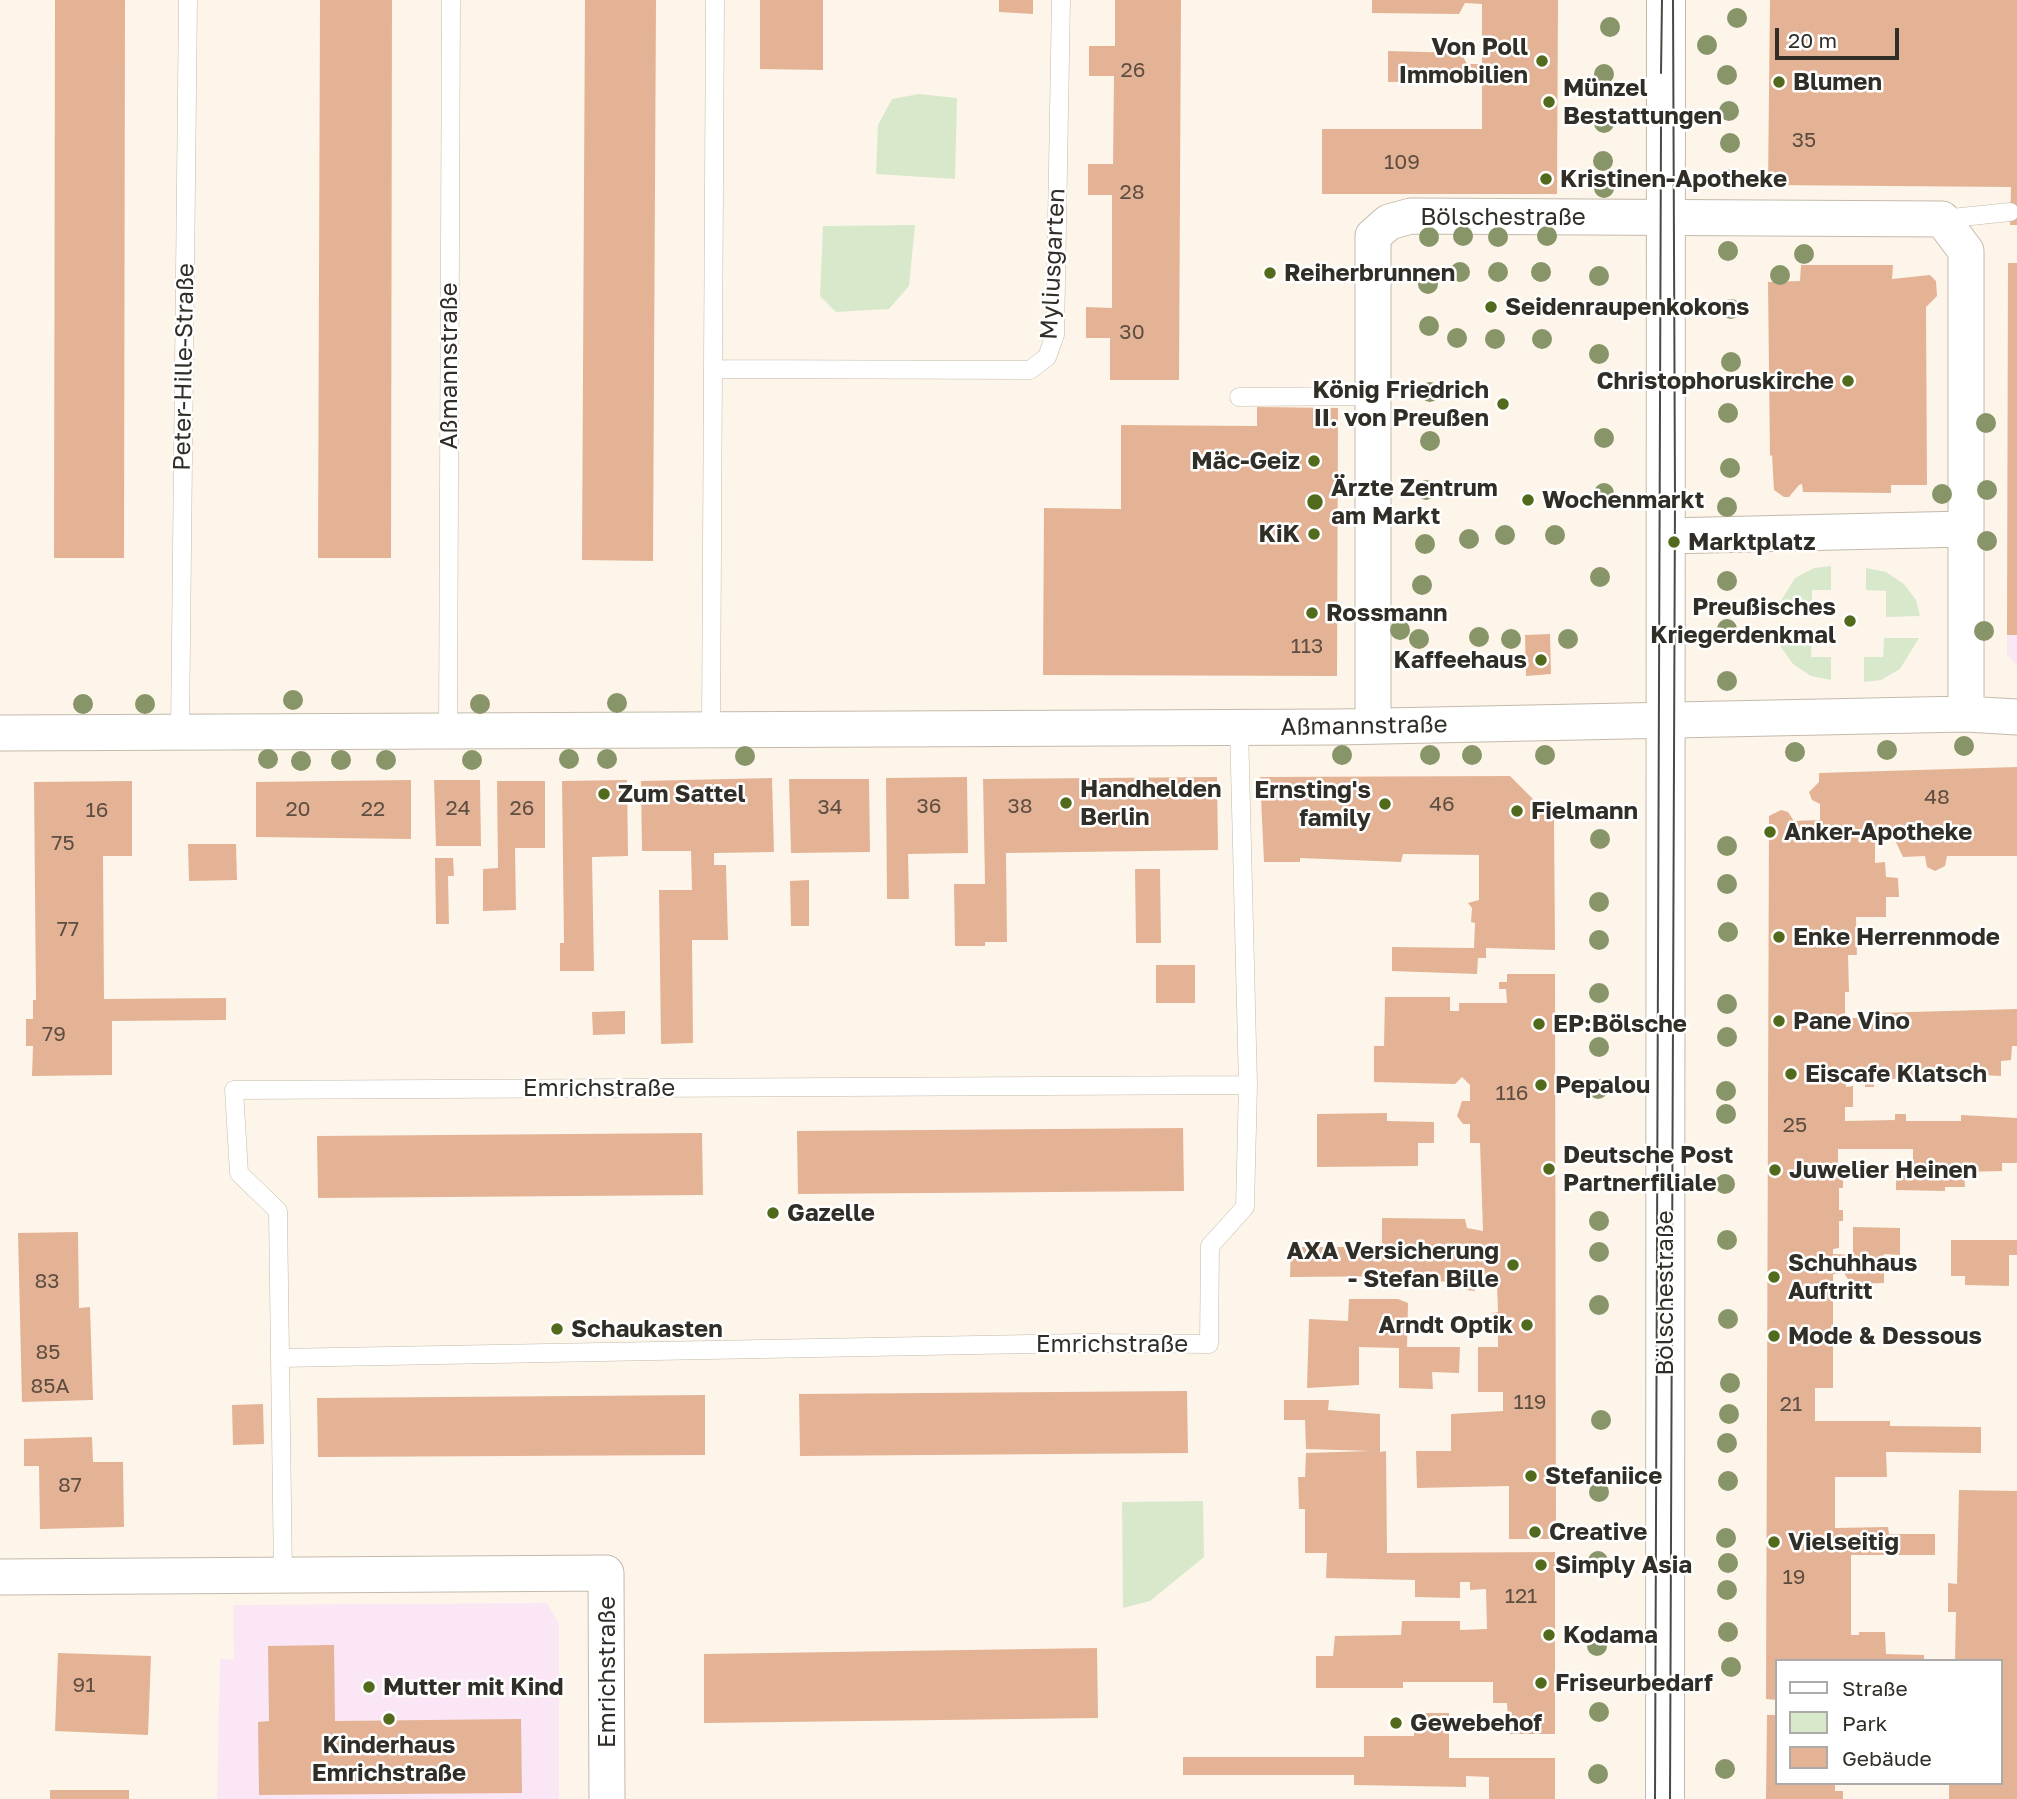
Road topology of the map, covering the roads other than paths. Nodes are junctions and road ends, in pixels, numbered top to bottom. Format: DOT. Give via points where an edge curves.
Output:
graph roads {
  1 [pos="188,0"];
  2 [pos="451,0"];
  3 [pos="715,0"];
  4 [pos="1060,0"];
  5 [pos="1666,0"];
  6 [pos="2010,212"];
  7 [pos="1667,219"];
  8 [pos="1942,219"];
  9 [pos="713,369"];
  10 [pos="1373,396"];
  11 [pos="1239,397"];
  12 [pos="1965,529"];
  13 [pos="1667,536"];
  14 [pos="1966,714"];
  15 [pos="2017,717"];
  16 [pos="1665,721"];
  17 [pos="1373,726"];
  18 [pos="1239,727"];
  19 [pos="711,730"];
  20 [pos="448,732"];
  21 [pos="0,733"];
  22 [pos="180,733"];
  23 [pos="1248,1085"];
  24 [pos="280,1358"];
  25 [pos="283,1576"];
  26 [pos="0,1577"];
  27 [pos="607,1799"];
  28 [pos="1665,1799"];
  1 -- 22 [label="lane, Peter-Hille-Straße"];
  2 -- 20 [label="lane, Aßmannstraße"];
  3 -- 9 [label="lane"];
  4 -- 9 [label="lane, Myliusgarten" via="1055,335 1047,357 1030,370"];
  5 -- 7 [label="street, Bölschestraße"];
  6 -- 8 [label="lane"];
  7 -- 8 [label="street, Bölschestraße"];
  7 -- 10 [label="street, Bölschestraße" via="1410,216 1389,222 1373,236"];
  7 -- 13 [label="street, Bölschestraße"];
  8 -- 12 [label="street" via="1966,251"];
  9 -- 19 [label="lane"];
  10 -- 11 [label="lane"];
  10 -- 17 [label="street, Bölschestraße"];
  12 -- 13 [label="street"];
  12 -- 14 [label="street"];
  13 -- 16 [label="street, Bölschestraße"];
  14 -- 15 [label="street, Aßmannstraße"];
  14 -- 16 [label="street, Aßmannstraße"];
  16 -- 17 [label="street, Aßmannstraße"];
  16 -- 28 [label="street, Bölschestraße"];
  17 -- 18 [label="street, Aßmannstraße"];
  18 -- 19 [label="street, Aßmannstraße"];
  18 -- 23 [label="lane, Emrichstraße"];
  19 -- 20 [label="street, Aßmannstraße"];
  20 -- 22 [label="street, Aßmannstraße"];
  21 -- 22 [label="street, Aßmannstraße"];
  23 -- 24 [label="lane, Emrichstraße" via="1245,1207 1210,1246 1209,1344"];
  23 -- 24 [label="lane, Emrichstraße" via="234,1090 239,1173 278,1211"];
  24 -- 25 [label="lane, Emrichstraße"];
  25 -- 26 [label="street, Emrichstraße"];
  25 -- 27 [label="street, Emrichstraße" via="606,1573"];
}
